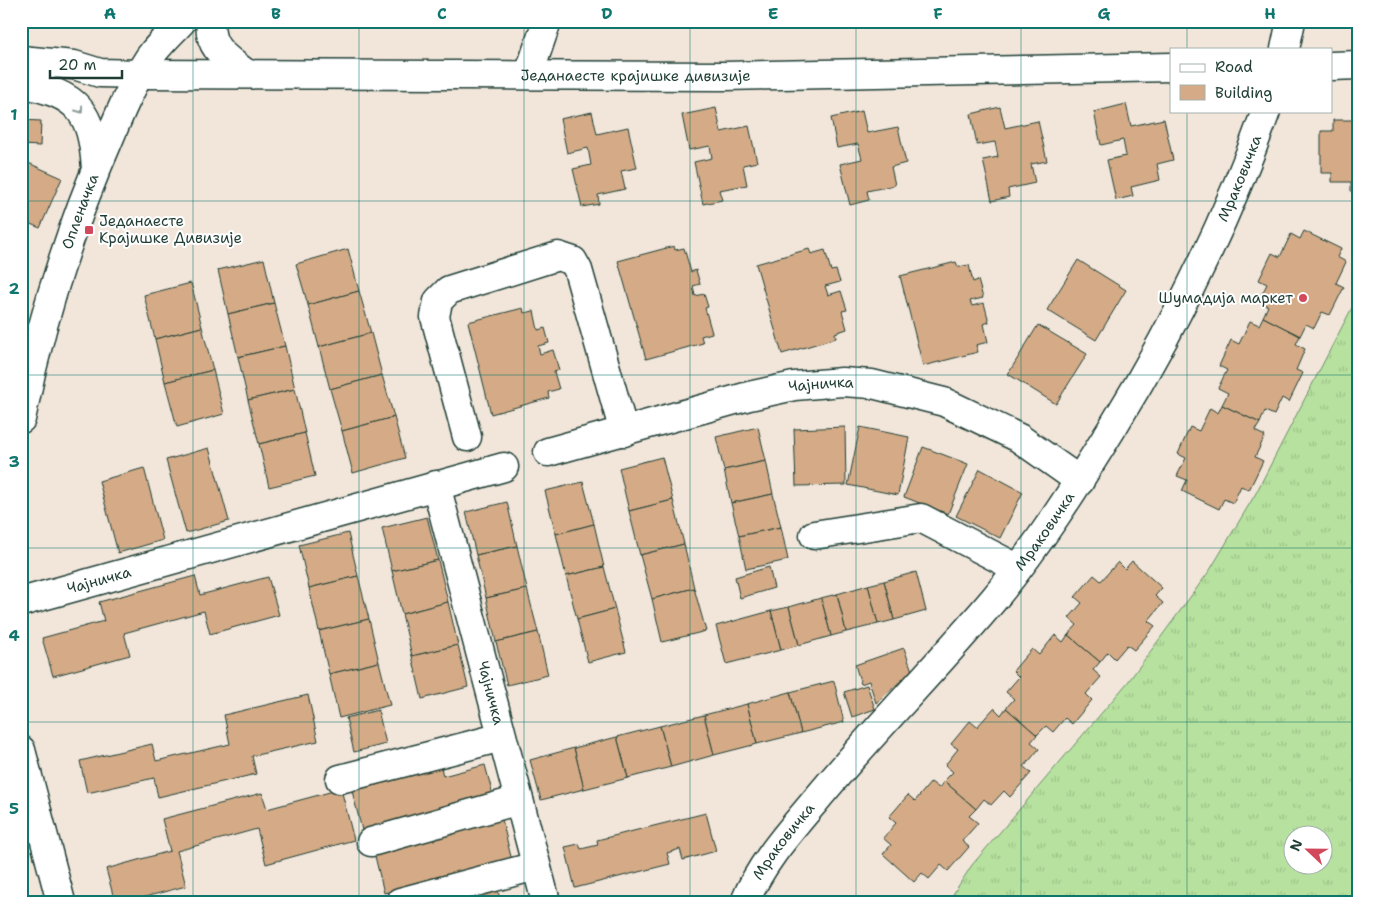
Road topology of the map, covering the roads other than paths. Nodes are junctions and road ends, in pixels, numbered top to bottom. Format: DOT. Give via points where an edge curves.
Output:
graph roads {
  1 [pos="182,21"];
  2 [pos="211,21"];
  3 [pos="547,21"];
  4 [pos="1291,21"];
  5 [pos="1286,48"];
  6 [pos="21,60"];
  7 [pos="1359,65"];
  8 [pos="1332,66"];
  9 [pos="1170,67"];
  10 [pos="244,72"];
  11 [pos="100,73"];
  12 [pos="140,74"];
  13 [pos="529,74"];
  14 [pos="21,83"];
  15 [pos="1266,112"];
  16 [pos="96,169"];
  17 [pos="33,312"];
  18 [pos="21,419"];
  19 [pos="624,432"];
  20 [pos="467,437"];
  21 [pos="548,452"];
  22 [pos="504,467"];
  23 [pos="1080,481"];
  24 [pos="436,484"];
  25 [pos="814,535"];
  26 [pos="1017,568"];
  27 [pos="21,602"];
  28 [pos="502,737"];
  29 [pos="21,750"];
  30 [pos="340,779"];
  31 [pos="519,800"];
  32 [pos="371,842"];
  33 [pos="536,866"];
  34 [pos="742,901"];
  35 [pos="61,902"];
  36 [pos="400,902"];
  37 [pos="546,902"];
  1 -- 12 [label="street, Опленачка" via="158,46"];
  2 -- 10 [label="street" via="212,44"];
  3 -- 13 [label="street"];
  4 -- 5 [label="street"];
  6 -- 11 [label="street, Једанаесте крајишке дивизије" via="74,65"];
  7 -- 8 [label="street"];
  9 -- 13 [label="street, Једанаесте крајишке дивизије" via="726,76"];
  10 -- 12 [label="street, Једанаесте крајишке дивизије"];
  10 -- 13 [label="street, Једанаесте крајишке дивизије"];
  11 -- 12 [label="street, Једанаесте крајишке дивизије"];
  11 -- 14 [label="street, Једанаесте крајишке дивизије" via="75,80"];
  12 -- 16 [label="street, Опленачка"];
  14 -- 16 [label="street, one-way" via="58,92 78,106 89,124"];
  15 -- 23 [label="street, Мраковичка" via="1236,191 1190,289"];
  16 -- 17 [label="street, Опленачка" via="58,269"];
  17 -- 18 [label="street, Опленачка"];
  19 -- 20 [label="street" via="578,270 573,261 558,256 449,290 438,301 435,317"];
  19 -- 21 [label="street, Чајничка"];
  19 -- 23 [label="street, Чајничка" via="794,386 842,382 872,384 944,402 979,417 1034,447"];
  22 -- 24 [label="street, Чајничка"];
  23 -- 26 [label="street, Мраковичка"];
  24 -- 27 [label="street, Чајничка"];
  24 -- 28 [label="street, Чајничка"];
  25 -- 26 [label="street" via="920,518"];
  26 -- 34 [label="street, Мраковичка" via="806,812"];
  28 -- 30 [label="street"];
  28 -- 31 [label="street, Чајничка"];
  29 -- 35 [label="street"];
  31 -- 32 [label="street"];
  31 -- 33 [label="street, Чајничка"];
  33 -- 36 [label="street"];
  33 -- 37 [label="street, Чајничка"];
}
